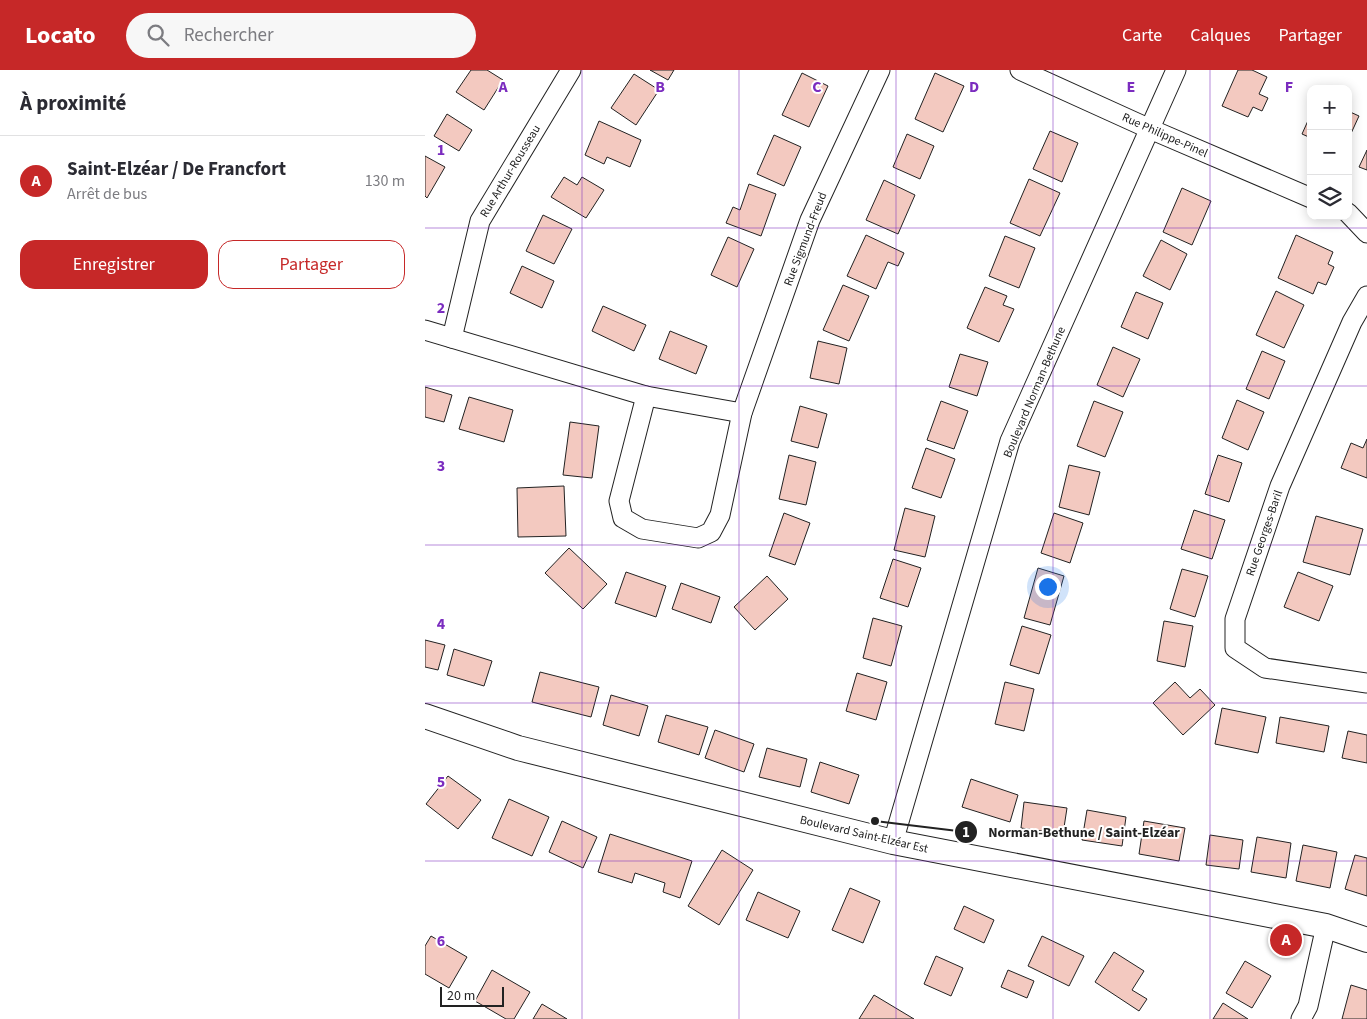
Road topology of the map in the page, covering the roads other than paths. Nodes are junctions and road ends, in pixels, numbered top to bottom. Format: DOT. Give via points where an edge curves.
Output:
graph roads {
  1 [pos="571,70"];
  2 [pos="880,70"];
  3 [pos="1020,70"];
  4 [pos="1176,70"];
  5 [pos="1150,129"];
  6 [pos="1307,196"];
  7 [pos="1352,217"];
  8 [pos="1367,233"];
  9 [pos="1367,296"];
  10 [pos="425,330"];
  11 [pos="452,338"];
  12 [pos="647,396"];
  13 [pos="742,414"];
  14 [pos="1367,683"];
  15 [pos="425,716"];
  16 [pos="893,842"];
  17 [pos="1326,926"];
  18 [pos="1367,940"];
  19 [pos="1301,1019"];
  1 -- 11 [label="street, Rue Arthur-Rousseau" via="481,221"];
  2 -- 13 [label="street, Rue Sigmund-Freud" via="810,220"];
  3 -- 5 [label="street, Rue Philippe-Pinel"];
  4 -- 5 [label="street, Boulevard Norman-Bethune"];
  5 -- 6 [label="street, Rue Philippe-Pinel"];
  5 -- 16 [label="street, Boulevard Norman-Bethune" via="1010,441"];
  7 -- 8 [label="street"];
  9 -- 14 [label="street, Rue Georges-Baril" via="1351,322 1280,486 1235,619 1235,648 1265,668"];
  10 -- 11 [label="street"];
  11 -- 12 [label="street"];
  12 -- 13 [label="street"];
  12 -- 13 [label="street, Rue Sigmund-Freud" via="619,501 623,518 643,529 698,538 711,532 720,515"];
  15 -- 16 [label="street, Boulevard Saint-Elzéar Est" via="518,748"];
  16 -- 17 [label="street, Boulevard Saint-Elzéar Est"];
  17 -- 18 [label="street, Boulevard Saint-Elzéar Est"];
  17 -- 19 [label="street" via="1308,1006"];
}
